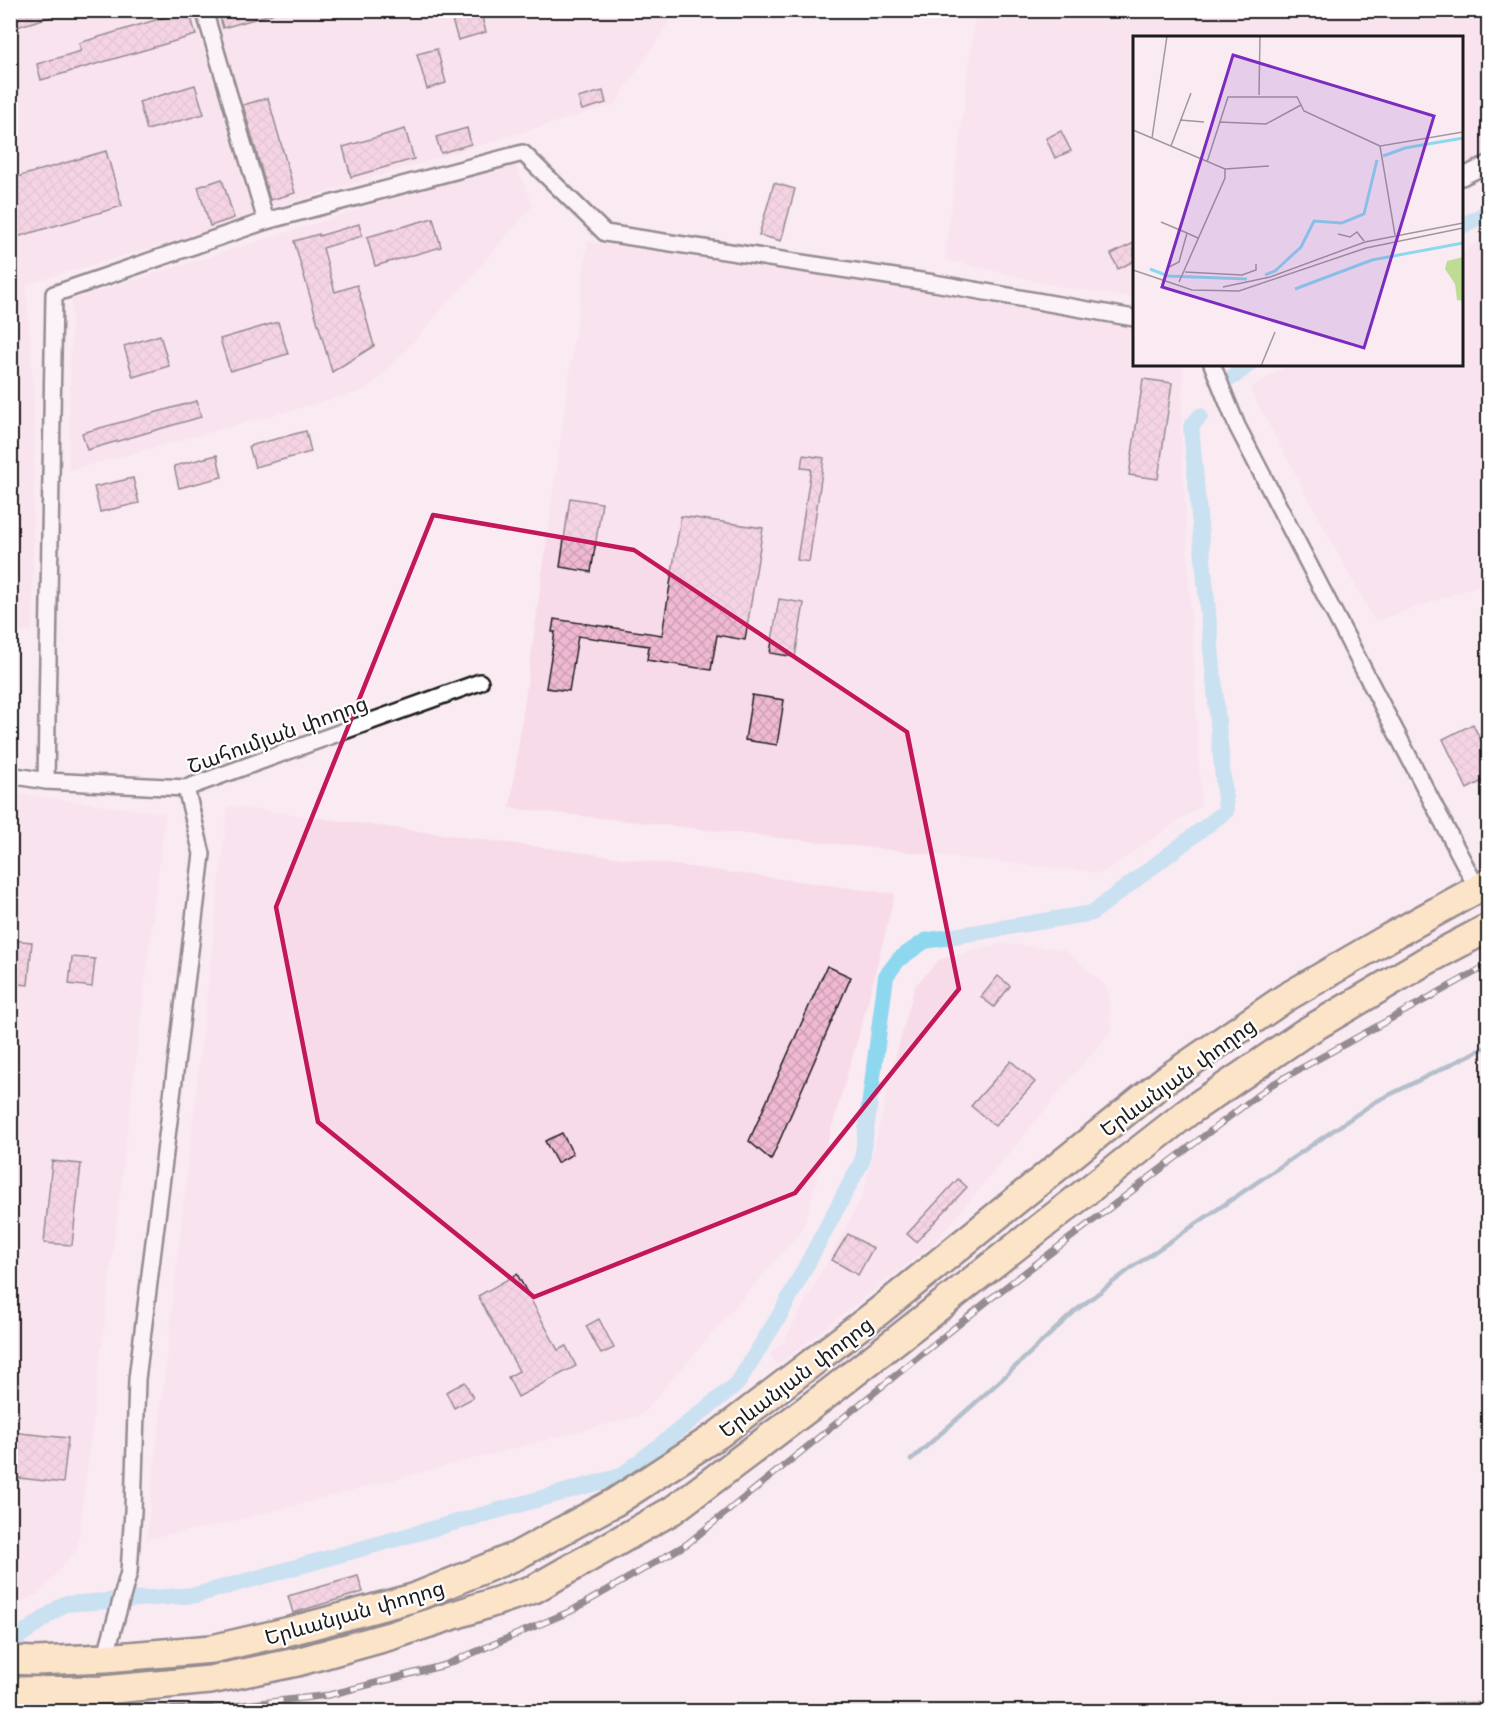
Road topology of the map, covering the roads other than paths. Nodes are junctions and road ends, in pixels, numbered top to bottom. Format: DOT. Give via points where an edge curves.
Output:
graph roads {
  1 [pos="204,10"];
  2 [pos="1488,164"];
  3 [pos="1463,176"];
  4 [pos="266,221"];
  5 [pos="1133,318"];
  6 [pos="1213,366"];
  7 [pos="480,682"];
  8 [pos="10,775"];
  9 [pos="46,781"];
  10 [pos="186,788"];
  11 [pos="1483,886"];
  12 [pos="1488,928"];
  13 [pos="105,1658"];
  14 [pos="10,1660"];
  15 [pos="10,1691"];
  1 -- 4 [label="street"];
  2 -- 3 [label="street"];
  4 -- 5 [label="street" via="523,153 605,233"];
  4 -- 9 [label="street" via="54,294"];
  6 -- 11 [label="street" via="1237,426"];
  7 -- 10 [label="street, Շահումյան փողոց"];
  8 -- 9 [label="street, Շահումյան փողոց"];
  9 -- 10 [label="street, Շահումյան փողոց"];
  10 -- 13 [label="street" via="201,854 137,1380 129,1572"];
  11 -- 13 [label="highway, Երևանյան փողոց" via="1285,998 1165,1080 878,1312 719,1434 615,1502 516,1556 413,1598 212,1649"];
  12 -- 15 [label="highway, Երևանյան փողոց" via="1305,1033 1188,1112 830,1392 672,1510 534,1589 390,1636 297,1662 210,1680 103,1690"];
  13 -- 14 [label="highway, Երևանյան փողոց"];
}
